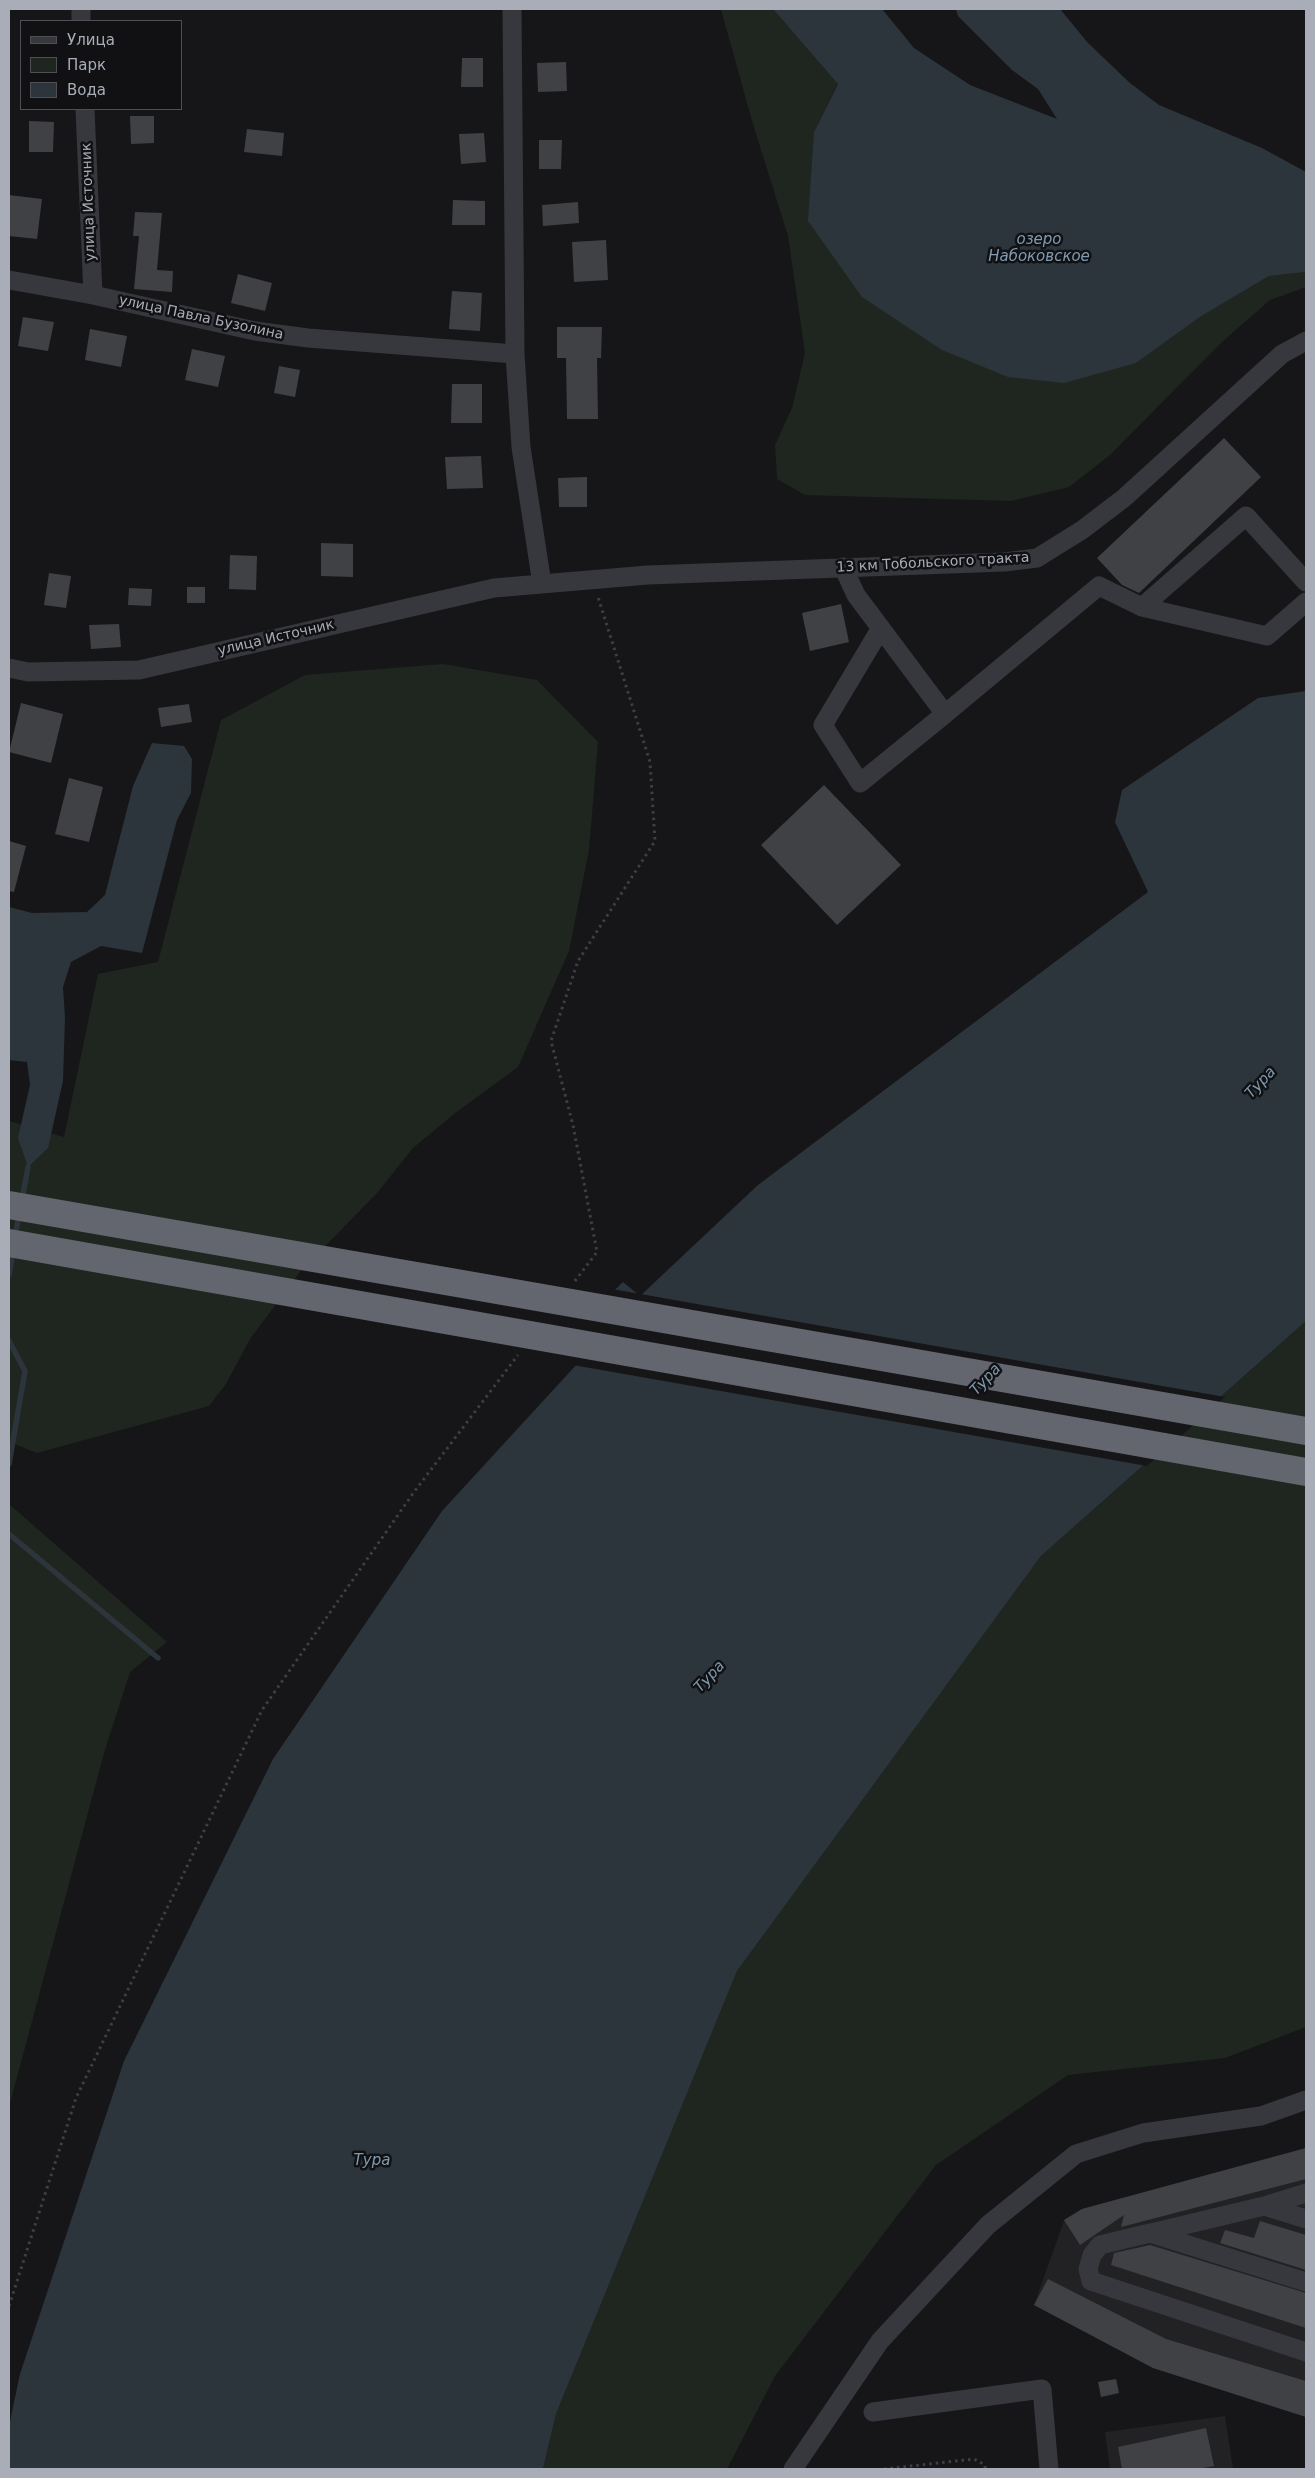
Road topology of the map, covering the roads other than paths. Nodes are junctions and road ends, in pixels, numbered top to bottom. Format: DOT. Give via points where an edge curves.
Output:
graph roads {
  1 [pos="512,9"];
  2 [pos="85,110"];
  3 [pos="9,280"];
  4 [pos="93,295"];
  5 [pos="1306,341"];
  6 [pos="515,354"];
  7 [pos="843,567"];
  8 [pos="1306,582"];
  9 [pos="542,584"];
  10 [pos="1306,602"];
  11 [pos="1142,607"];
  12 [pos="881,628"];
  13 [pos="9,668"];
  14 [pos="946,714"];
  15 [pos="9,1205"];
  16 [pos="9,1243"];
  17 [pos="1306,1431"];
  18 [pos="1306,1472"];
  19 [pos="1306,2100"];
  20 [pos="1306,2193"];
  21 [pos="1264,2206"];
  22 [pos="1306,2219"];
  23 [pos="1150,2233"];
  24 [pos="1306,2282"];
  25 [pos="1306,2352"];
  26 [pos="874,2412"];
  27 [pos="793,2469"];
  28 [pos="1049,2469"];
  1 -- 6 [label="street"];
  2 -- 4 [label="street, улица Источник"];
  3 -- 4 [label="street, улица Павла Бузолина"];
  4 -- 6 [label="street, улица Павла Бузолина" via="264,332"];
  5 -- 7 [label="street, 13 км Тобольского тракта" via="1282,354 1124,498 1037,558"];
  6 -- 9 [label="street" via="520,448"];
  7 -- 9 [label="street, 13 км Тобольского тракта"];
  7 -- 12 [label="street" via="856,595"];
  8 -- 11 [label="street" via="1246,516"];
  9 -- 13 [label="street, улица Источник" via="494,588 139,670 28,672"];
  10 -- 11 [label="street" via="1267,636"];
  11 -- 14 [label="street" via="1099,586"];
  12 -- 14 [label="street"];
  12 -- 14 [label="street" via="823,725 860,782"];
  15 -- 17 [label="highway"];
  16 -- 18 [label="highway"];
  19 -- 27 [label="street" via="1261,2116 1143,2132 1076,2154 988,2225 880,2341"];
  20 -- 21 [label="street"];
  21 -- 22 [label="street"];
  21 -- 23 [label="street"];
  23 -- 24 [label="street"];
  23 -- 25 [label="street" via="1100,2245 1092,2255 1088,2269 1092,2281"];
  26 -- 28 [label="street" via="1042,2389"];
}
